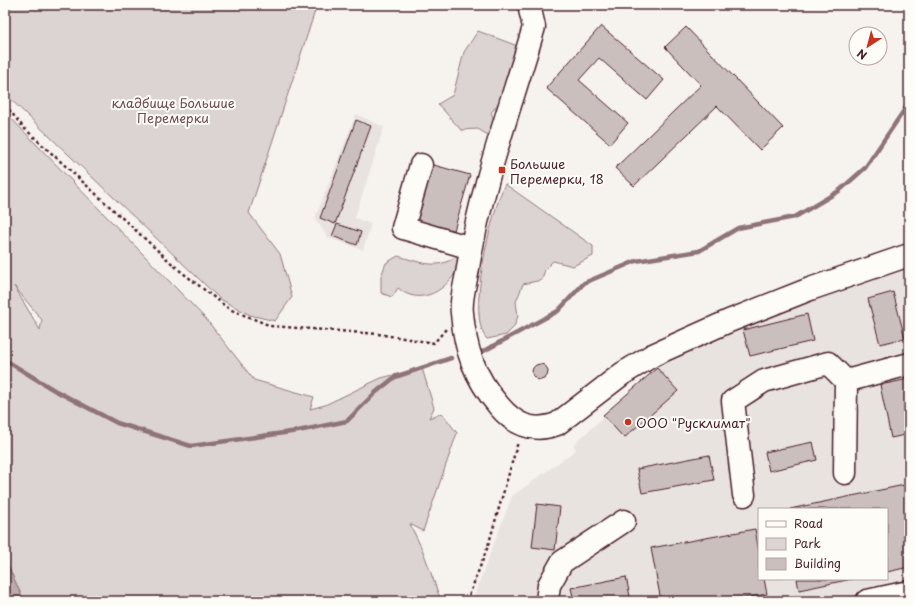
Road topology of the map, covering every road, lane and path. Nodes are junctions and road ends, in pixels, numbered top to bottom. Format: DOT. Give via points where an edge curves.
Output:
graph roads {
  1 [pos="529,5"];
  2 [pos="5,105"];
  3 [pos="421,165"];
  4 [pos="471,248"];
  5 [pos="909,255"];
  6 [pos="461,312"];
  7 [pos="909,364"];
  8 [pos="846,381"];
  9 [pos="523,426"];
  10 [pos="845,473"];
  11 [pos="744,495"];
  12 [pos="624,520"];
  13 [pos="909,592"];
  14 [pos="467,601"];
  15 [pos="547,601"];
  16 [pos="867,601"];
  1 -- 4 [label="street" via="534,27 477,219"];
  2 -- 6 [label="path" via="24,128 179,270 229,309 271,326 378,334 434,343"];
  3 -- 4 [label="street" via="403,228"];
  4 -- 6 [label="street"];
  5 -- 9 [label="street" via="810,289 729,321 653,355 622,374 558,424 546,428"];
  6 -- 9 [label="street" via="470,361 486,391 503,411"];
  7 -- 8 [label="street"];
  8 -- 10 [label="street"];
  8 -- 11 [label="street" via="828,363 764,381 733,401"];
  9 -- 14 [label="path" via="488,546"];
  12 -- 15 [label="street" via="562,562 549,586"];
  13 -- 16 [label="street"];
}
